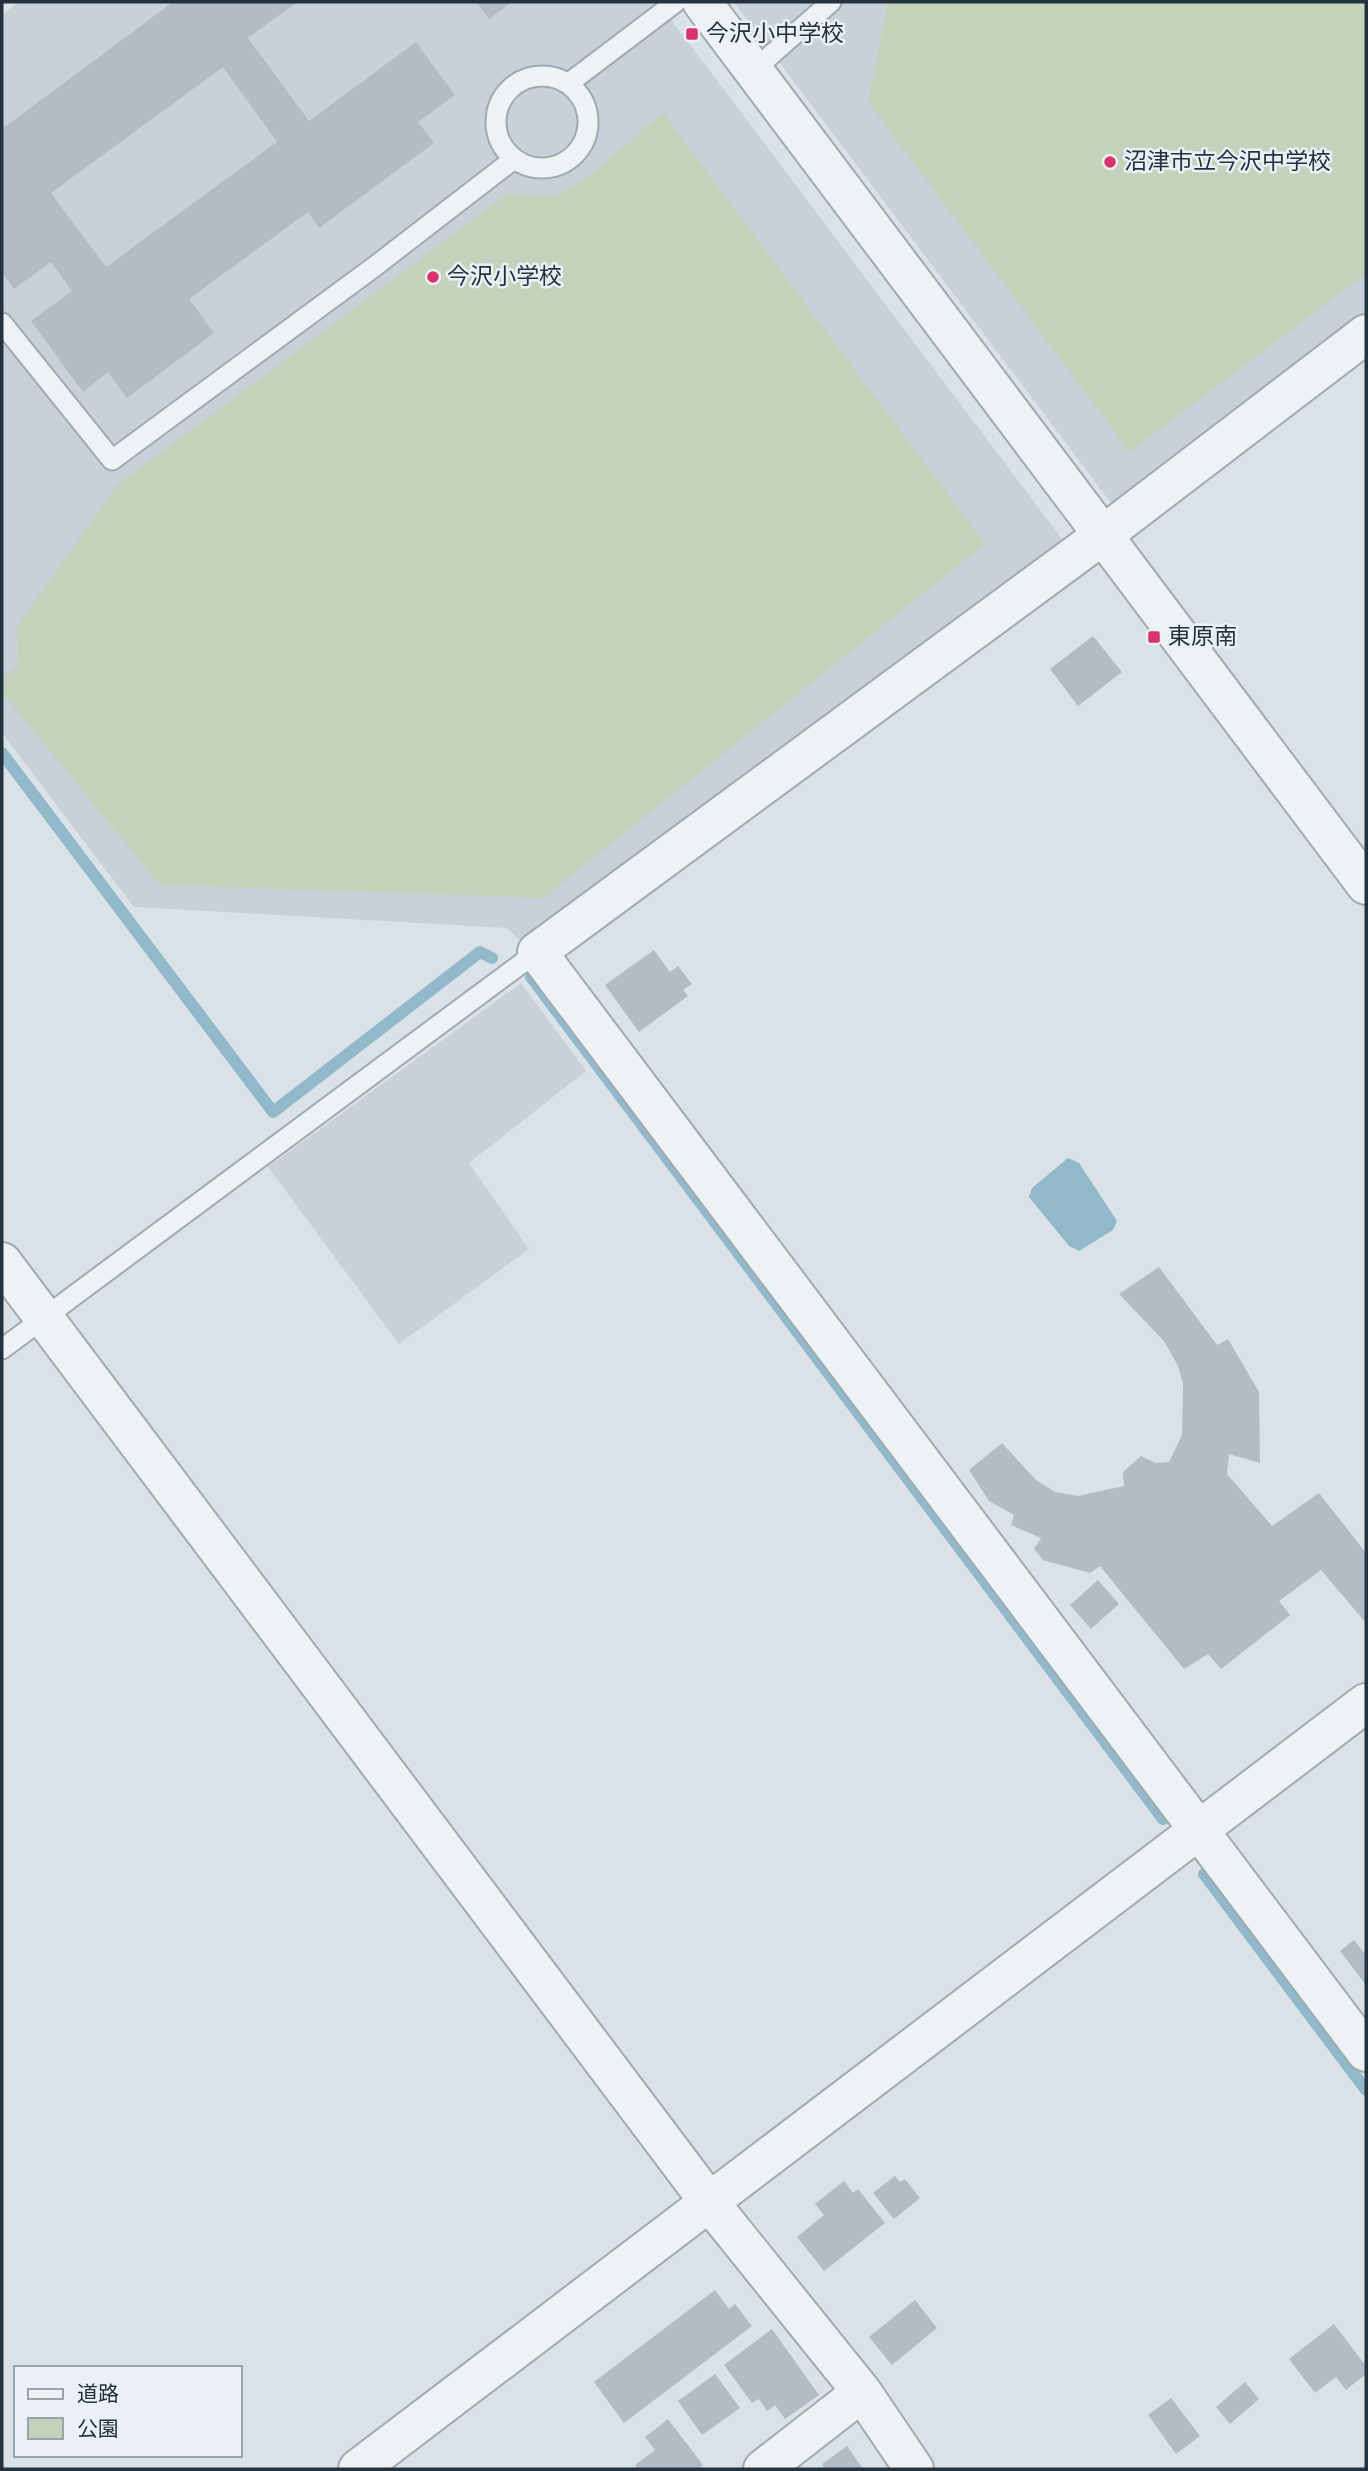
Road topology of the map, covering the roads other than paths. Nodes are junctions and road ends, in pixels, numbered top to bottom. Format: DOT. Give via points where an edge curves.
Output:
graph roads {
  1 [pos="676,2"];
  2 [pos="702,2"];
  3 [pos="831,2"];
  4 [pos="754,70"];
  5 [pos="569,83"];
  6 [pos="514,159"];
  7 [pos="2,323"];
  8 [pos="1366,334"];
  9 [pos="1103,535"];
  10 [pos="1366,885"];
  11 [pos="537,952"];
  12 [pos="2,1262"];
  13 [pos="43,1318"];
  14 [pos="2,1349"];
  15 [pos="1366,1703"];
  16 [pos="1197,1830"];
  17 [pos="1366,2052"];
  18 [pos="710,2203"];
  19 [pos="862,2392"];
  20 [pos="358,2469"];
  21 [pos="762,2469"];
  22 [pos="914,2469"];
  1 -- 5 [label="lane"];
  2 -- 4 [label="street"];
  3 -- 4 [label="lane"];
  4 -- 9 [label="street"];
  5 -- 6 [label="lane" via="538,75 523,79 500,101 496,132"];
  5 -- 6 [label="lane" via="587,107 587,136 580,149 556,167 541,169"];
  6 -- 7 [label="lane" via="112,460"];
  8 -- 9 [label="street"];
  9 -- 10 [label="street"];
  9 -- 11 [label="street"];
  11 -- 13 [label="lane"];
  11 -- 16 [label="street"];
  12 -- 13 [label="street"];
  13 -- 14 [label="lane"];
  13 -- 18 [label="street"];
  15 -- 16 [label="street"];
  16 -- 17 [label="street"];
  16 -- 18 [label="street"];
  18 -- 19 [label="street"];
  18 -- 20 [label="street"];
  19 -- 21 [label="street"];
  19 -- 22 [label="street"];
}
